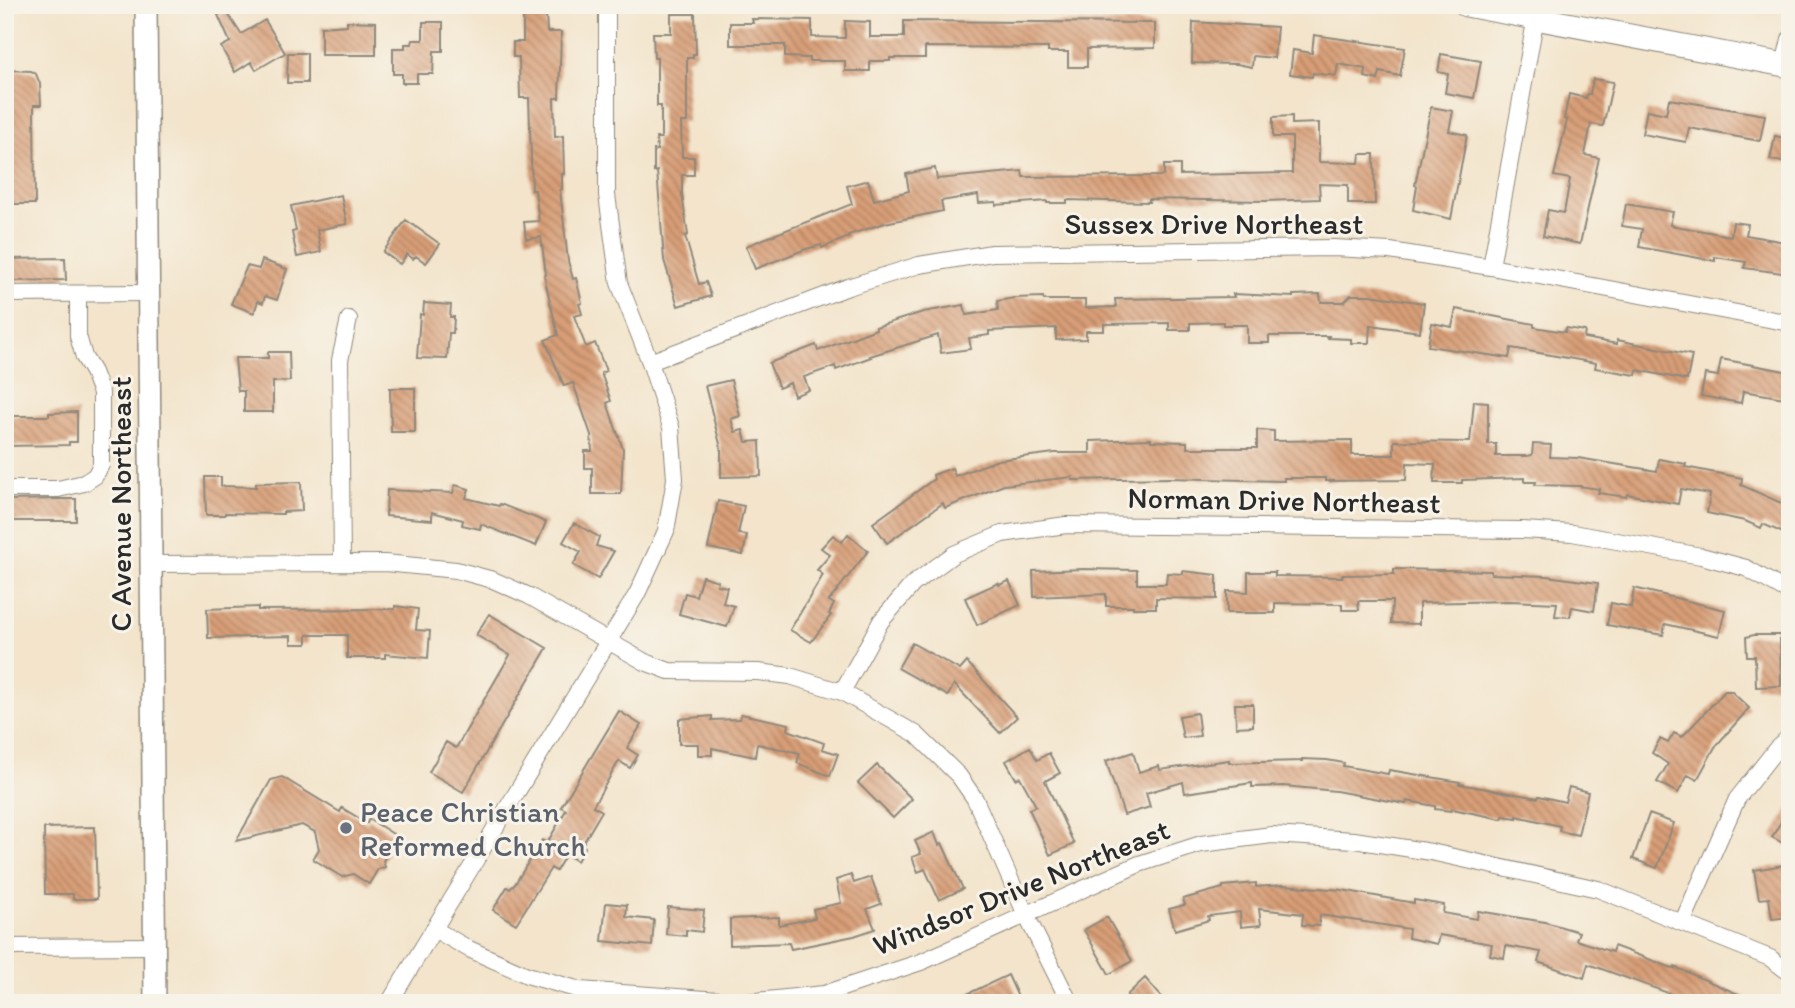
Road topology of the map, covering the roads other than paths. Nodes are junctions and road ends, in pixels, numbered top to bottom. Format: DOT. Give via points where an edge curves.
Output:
graph roads {
  1 [pos="146,5"];
  2 [pos="607,5"];
  3 [pos="1466,5"];
  4 [pos="1536,11"];
  5 [pos="1790,39"];
  6 [pos="1787,65"];
  7 [pos="1491,267"];
  8 [pos="78,293"];
  9 [pos="148,293"];
  10 [pos="5,294"];
  11 [pos="349,319"];
  12 [pos="1790,323"];
  13 [pos="650,362"];
  14 [pos="5,489"];
  15 [pos="342,562"];
  16 [pos="150,564"];
  17 [pos="1790,593"];
  18 [pos="608,642"];
  19 [pos="842,692"];
  20 [pos="1790,736"];
  21 [pos="1026,915"];
  22 [pos="1684,921"];
  23 [pos="434,929"];
  24 [pos="153,946"];
  25 [pos="5,947"];
  26 [pos="1790,973"];
  27 [pos="155,1003"];
  28 [pos="389,1003"];
  29 [pos="1070,1003"];
  1 -- 9 [label="street, C Avenue Northeast"];
  2 -- 13 [label="street" via="607,195 619,283"];
  3 -- 4 [label="main road"];
  4 -- 6 [label="main road"];
  4 -- 7 [label="street"];
  5 -- 6 [label="street"];
  7 -- 12 [label="street, Sussex Drive Northeast"];
  7 -- 13 [label="street, Sussex Drive Northeast" via="1334,247 992,253 919,265 848,286"];
  8 -- 9 [label="street"];
  8 -- 10 [label="street"];
  8 -- 14 [label="street" via="78,336 101,393 101,465 84,483 58,489"];
  9 -- 16 [label="street, C Avenue Northeast"];
  11 -- 15 [label="street" via="340,360"];
  13 -- 18 [label="street" via="671,428 676,479 666,531"];
  15 -- 16 [label="street"];
  15 -- 18 [label="street" via="420,565 493,580"];
  16 -- 24 [label="street, C Avenue Northeast"];
  17 -- 19 [label="street, Norman Drive Northeast" via="1746,568 1572,533 1066,525 1002,534 954,554 913,584 881,621"];
  18 -- 19 [label="street" via="669,671 779,674"];
  18 -- 23 [label="street"];
  19 -- 21 [label="street" via="916,734 959,776 975,799"];
  20 -- 22 [label="street" via="1737,799"];
  21 -- 22 [label="street, Windsor Drive Northeast" via="1139,864 1201,844 1272,835 1354,839 1431,852 1598,889"];
  21 -- 23 [label="street, Windsor Drive Northeast" via="921,962 824,994 747,1002 580,990 527,975"];
  21 -- 29 [label="street"];
  22 -- 26 [label="street, Windsor Drive Northeast" via="1770,958"];
  23 -- 28 [label="street"];
  24 -- 25 [label="street"];
  24 -- 27 [label="street, C Avenue Northeast"];
}
